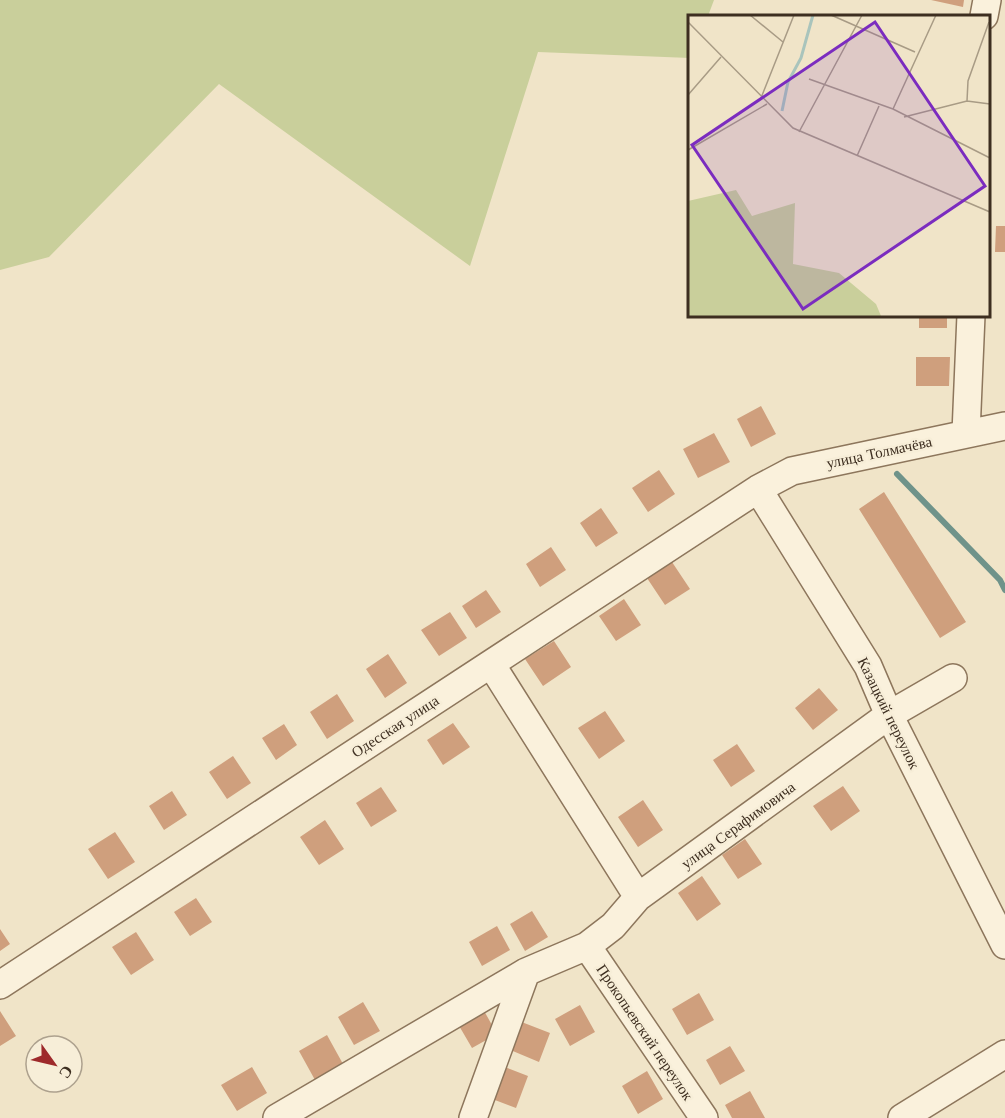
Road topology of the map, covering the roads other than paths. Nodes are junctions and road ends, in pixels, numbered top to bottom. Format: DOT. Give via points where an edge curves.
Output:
graph roads {
  1 [pos="987,0"];
  2 [pos="984,15"];
  3 [pos="972,316"];
  4 [pos="1005,426"];
  5 [pos="966,434"];
  6 [pos="792,471"];
  7 [pos="758,489"];
  8 [pos="491,664"];
  9 [pos="953,678"];
  10 [pos="889,716"];
  11 [pos="638,897"];
  12 [pos="1005,945"];
  13 [pos="587,946"];
  14 [pos="526,972"];
  15 [pos="0,985"];
  16 [pos="1005,1054"];
  17 [pos="277,1118"];
  18 [pos="473,1118"];
  19 [pos="704,1118"];
  20 [pos="902,1118"];
  1 -- 2 [label="street"];
  3 -- 5 [label="street"];
  4 -- 5 [label="street, улица Толмачёва"];
  5 -- 6 [label="street, улица Толмачёва"];
  6 -- 7 [label="street, Одесская улица"];
  7 -- 8 [label="street, Одесская улица"];
  7 -- 10 [label="street, Казацкий переулок" via="868,666"];
  8 -- 11 [label="street"];
  8 -- 15 [label="street, Одесская улица"];
  9 -- 10 [label="street, улица Серафимовича"];
  10 -- 11 [label="street, улица Серафимовича"];
  10 -- 12 [label="street, Казацкий переулок"];
  11 -- 13 [label="street, улица Серафимовича" via="613,926"];
  13 -- 14 [label="street, улица Серафимовича"];
  13 -- 19 [label="street, Прокопьевский переулок"];
  14 -- 17 [label="street, улица Серафимовича"];
  14 -- 18 [label="street"];
  16 -- 20 [label="street"];
}
